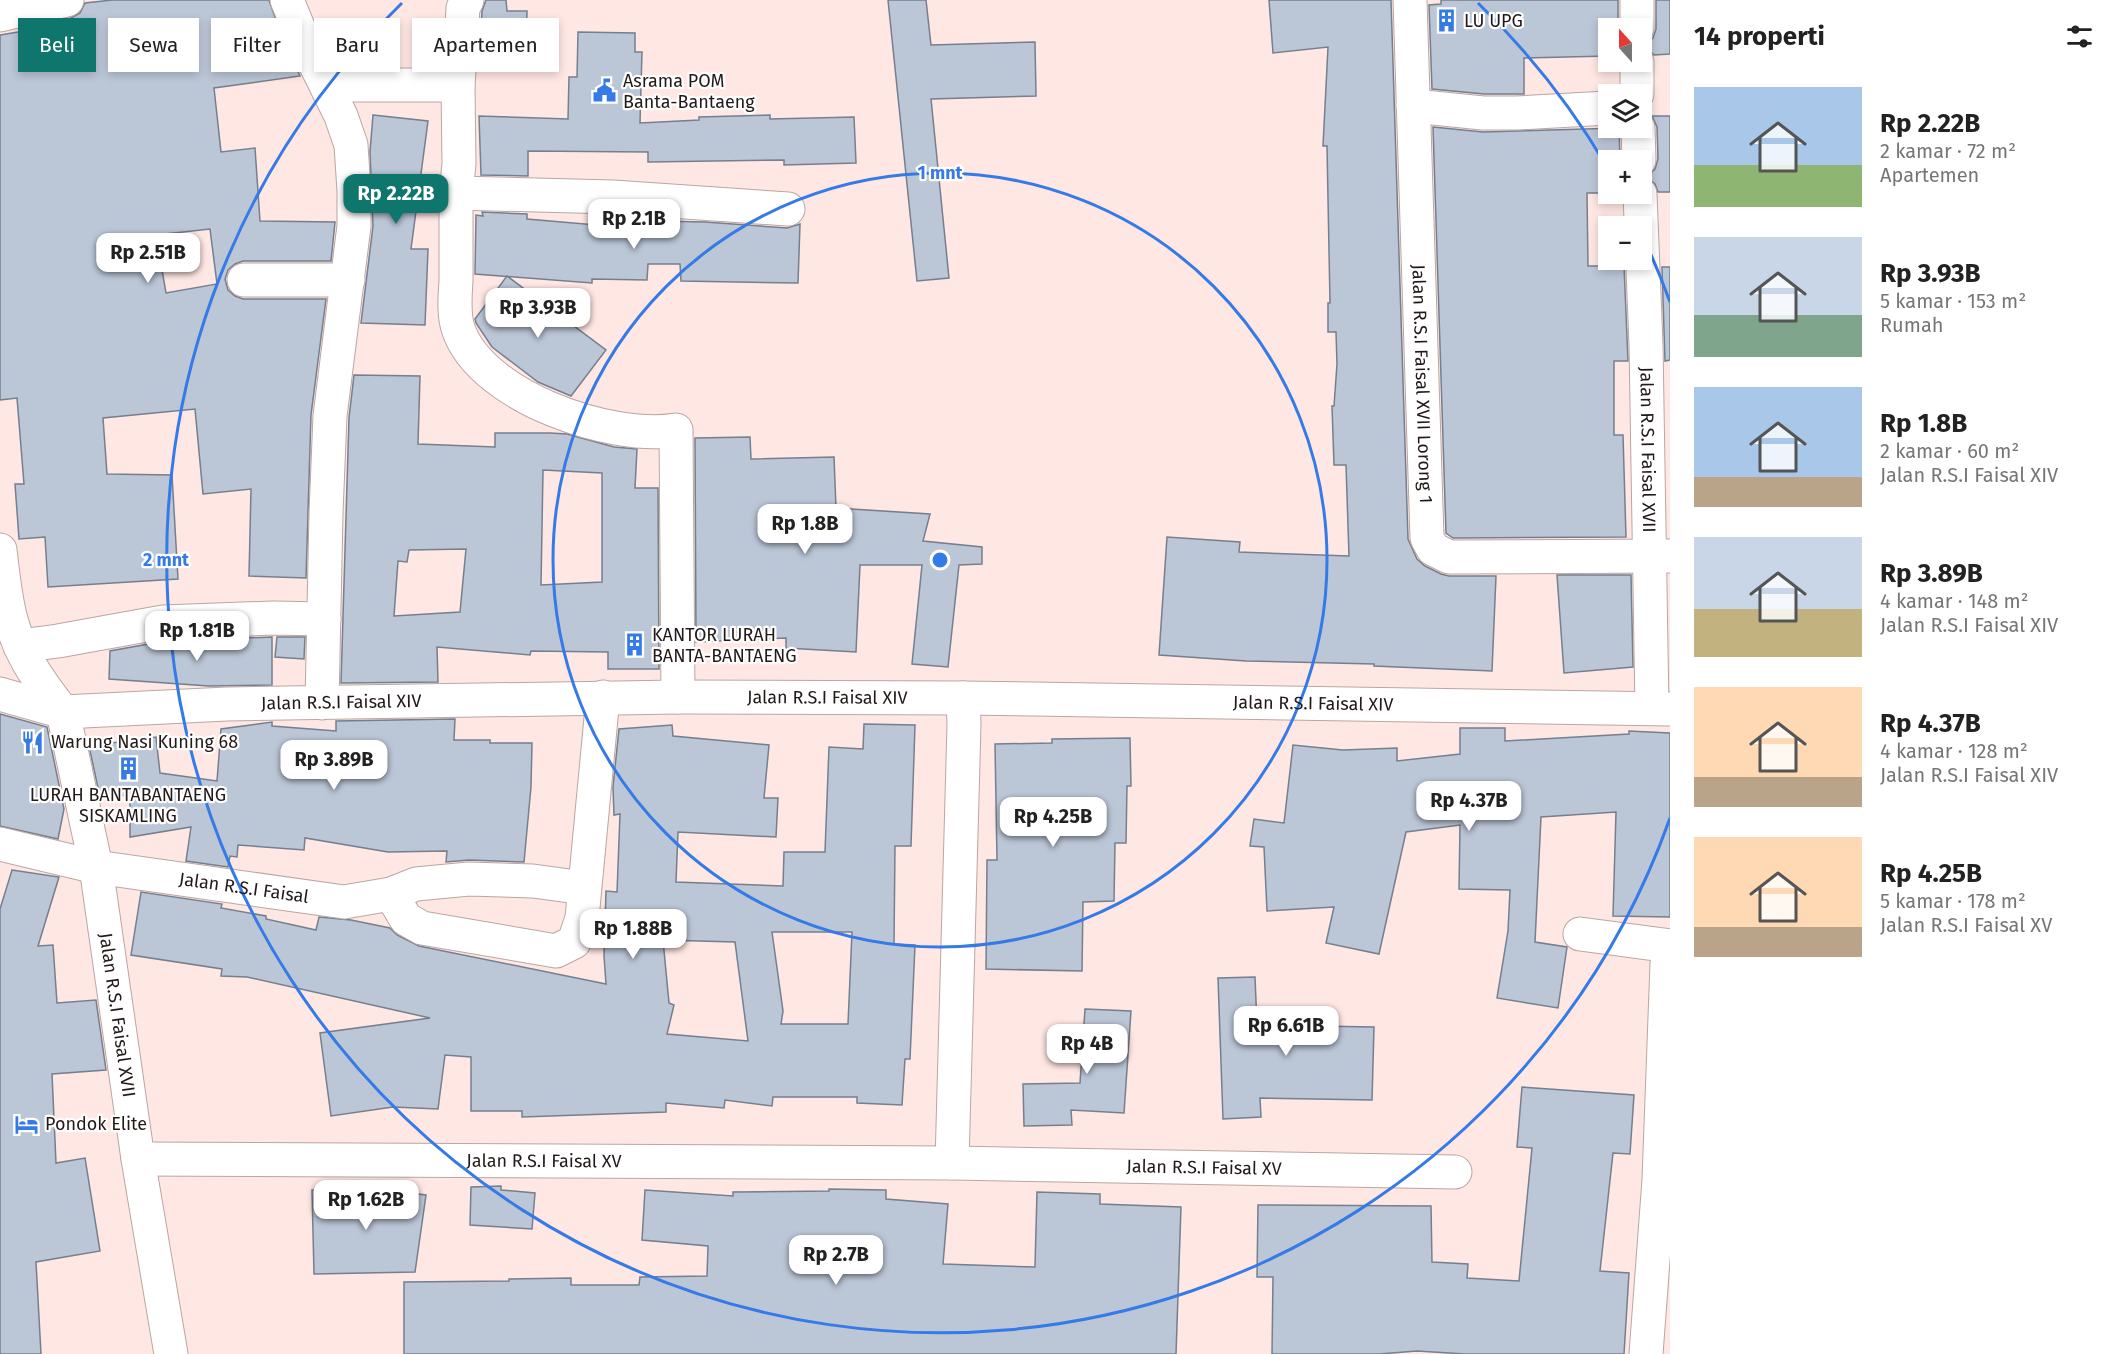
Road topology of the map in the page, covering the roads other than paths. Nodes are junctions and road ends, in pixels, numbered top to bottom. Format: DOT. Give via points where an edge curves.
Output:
graph roads {
  1 [pos="67,0"];
  2 [pos="287,0"];
  3 [pos="467,0"];
  4 [pos="1410,0"];
  5 [pos="1637,0"];
  6 [pos="0,15"];
  7 [pos="1637,18"];
  8 [pos="326,85"];
  9 [pos="458,85"];
  10 [pos="1413,106"];
  11 [pos="1598,109"];
  12 [pos="456,193"];
  13 [pos="1640,204"];
  14 [pos="788,209"];
  15 [pos="244,280"];
  16 [pos="348,280"];
  17 [pos="0,550"];
  18 [pos="1659,556"];
  19 [pos="4,603"];
  20 [pos="324,619"];
  21 [pos="20,646"];
  22 [pos="0,694"];
  23 [pos="603,697"];
  24 [pos="678,697"];
  25 [pos="963,698"];
  26 [pos="322,703"];
  27 [pos="1661,708"];
  28 [pos="63,711"];
  29 [pos="0,844"];
  30 [pos="96,867"];
  31 [pos="584,888"];
  32 [pos="391,894"];
  33 [pos="1580,934"];
  34 [pos="1670,946"];
  35 [pos="1670,958"];
  36 [pos="138,1159"];
  37 [pos="952,1163"];
  38 [pos="1455,1172"];
  39 [pos="171,1354"];
  40 [pos="1646,1354"];
  1 -- 6 [label="street"];
  2 -- 8 [label="street"];
  3 -- 9 [label="street" via="463,8"];
  4 -- 10 [label="street, Jalan R.S.I Faisal XVII Lorong 1"];
  5 -- 7 [label="street"];
  8 -- 9 [label="street"];
  8 -- 16 [label="street" via="351,145 354,226"];
  9 -- 12 [label="street"];
  10 -- 11 [label="street" via="1483,113"];
  10 -- 18 [label="street, Jalan R.S.I Faisal XVII Lorong 1" via="1427,538 1433,549 1449,557"];
  12 -- 14 [label="street" via="613,197"];
  12 -- 24 [label="street" via="455,302 458,330 469,350 493,374 527,398 558,413 599,426 659,433 676,430"];
  13 -- 18 [label="street, Jalan R.S.I Faisal XVII"];
  15 -- 16 [label="street"];
  16 -- 20 [label="street" via="330,416"];
  17 -- 19 [label="street"];
  18 -- 27 [label="street, Jalan R.S.I Faisal XVII"];
  19 -- 21 [label="street"];
  20 -- 21 [label="street" via="163,622"];
  20 -- 26 [label="street"];
  21 -- 28 [label="street" via="40,682"];
  22 -- 28 [label="street, Jalan R.S.I Faisal XIV"];
  23 -- 24 [label="street, Jalan R.S.I Faisal XIV"];
  23 -- 26 [label="street, Jalan R.S.I Faisal XIV"];
  23 -- 31 [label="street"];
  24 -- 25 [label="street, Jalan R.S.I Faisal XIV"];
  25 -- 27 [label="street, Jalan R.S.I Faisal XIV"];
  25 -- 37 [label="street"];
  26 -- 28 [label="street, Jalan R.S.I Faisal XIV"];
  28 -- 30 [label="street, Jalan R.S.I Faisal XVII"];
  29 -- 30 [label="street, Jalan R.S.I Faisal"];
  30 -- 32 [label="street, Jalan R.S.I Faisal" via="344,902"];
  30 -- 36 [label="street, Jalan R.S.I Faisal XVII"];
  31 -- 32 [label="street, Jalan R.S.I Faisal" via="477,879 416,884"];
  31 -- 32 [label="street" via="582,918 574,942 556,951 422,928 406,919"];
  33 -- 34 [label="street"];
  35 -- 40 [label="street"];
  36 -- 37 [label="street, Jalan R.S.I Faisal XV"];
  36 -- 39 [label="street, Jalan R.S.I Faisal XVII"];
  37 -- 38 [label="street, Jalan R.S.I Faisal XV"];
}
